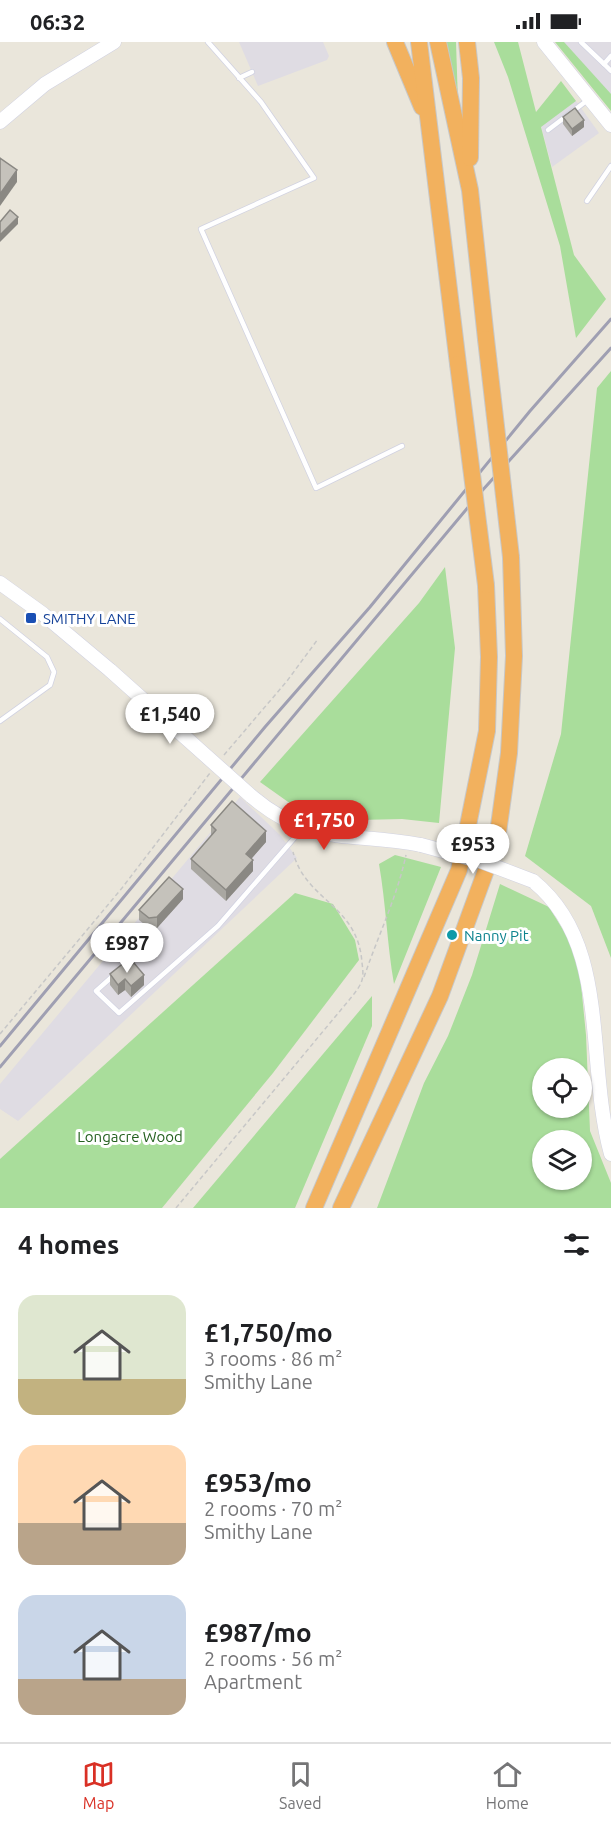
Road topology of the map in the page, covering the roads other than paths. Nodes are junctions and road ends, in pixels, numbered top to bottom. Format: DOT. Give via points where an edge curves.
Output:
graph roads {
  1 [pos="114,42"];
  2 [pos="208,42"];
  3 [pos="394,42"];
  4 [pos="419,42"];
  5 [pos="438,42"];
  6 [pos="467,42"];
  7 [pos="544,42"];
  8 [pos="581,42"];
  9 [pos="611,56"];
  10 [pos="604,64"];
  11 [pos="611,71"];
  12 [pos="252,72"];
  13 [pos="239,78"];
  14 [pos="589,99"];
  15 [pos="0,122"];
  16 [pos="611,125"];
  17 [pos="432,130"];
  18 [pos="548,130"];
  19 [pos="611,166"];
  20 [pos="470,190"];
  21 [pos="587,201"];
  22 [pos="402,446"];
  23 [pos="0,583"];
  24 [pos="0,619"];
  25 [pos="0,721"];
  26 [pos="303,828"];
  27 [pos="159,934"];
  28 [pos="611,1154"];
  29 [pos="314,1208"];
  30 [pos="341,1208"];
  1 -- 15 [label="street" via="45,84"];
  2 -- 13 [label="lane"];
  3 -- 17 [label="highway"];
  4 -- 17 [label="highway"];
  5 -- 20 [label="highway"];
  6 -- 20 [label="highway" via="471,78"];
  7 -- 14 [label="street"];
  8 -- 10 [label="lane"];
  9 -- 10 [label="lane"];
  10 -- 11 [label="lane"];
  12 -- 13 [label="lane"];
  13 -- 22 [label="lane" via="261,102 314,178 201,229 316,488"];
  14 -- 16 [label="street"];
  14 -- 18 [label="lane"];
  17 -- 29 [label="highway, bridge" via="486,585 487,731 459,870"];
  19 -- 21 [label="lane"];
  20 -- 30 [label="highway, bridge" via="510,557 514,656 509,753 497,840 440,996"];
  23 -- 26 [label="street, bridge" via="51,620 251,796"];
  24 -- 25 [label="lane" via="46,657 54,672 50,685"];
  26 -- 27 [label="lane" via="218,926 119,1012 96,991"];
  26 -- 28 [label="street, bridge" via="333,836 415,843 480,861 533,881 569,911 583,931 594,962 604,1118"];
}
